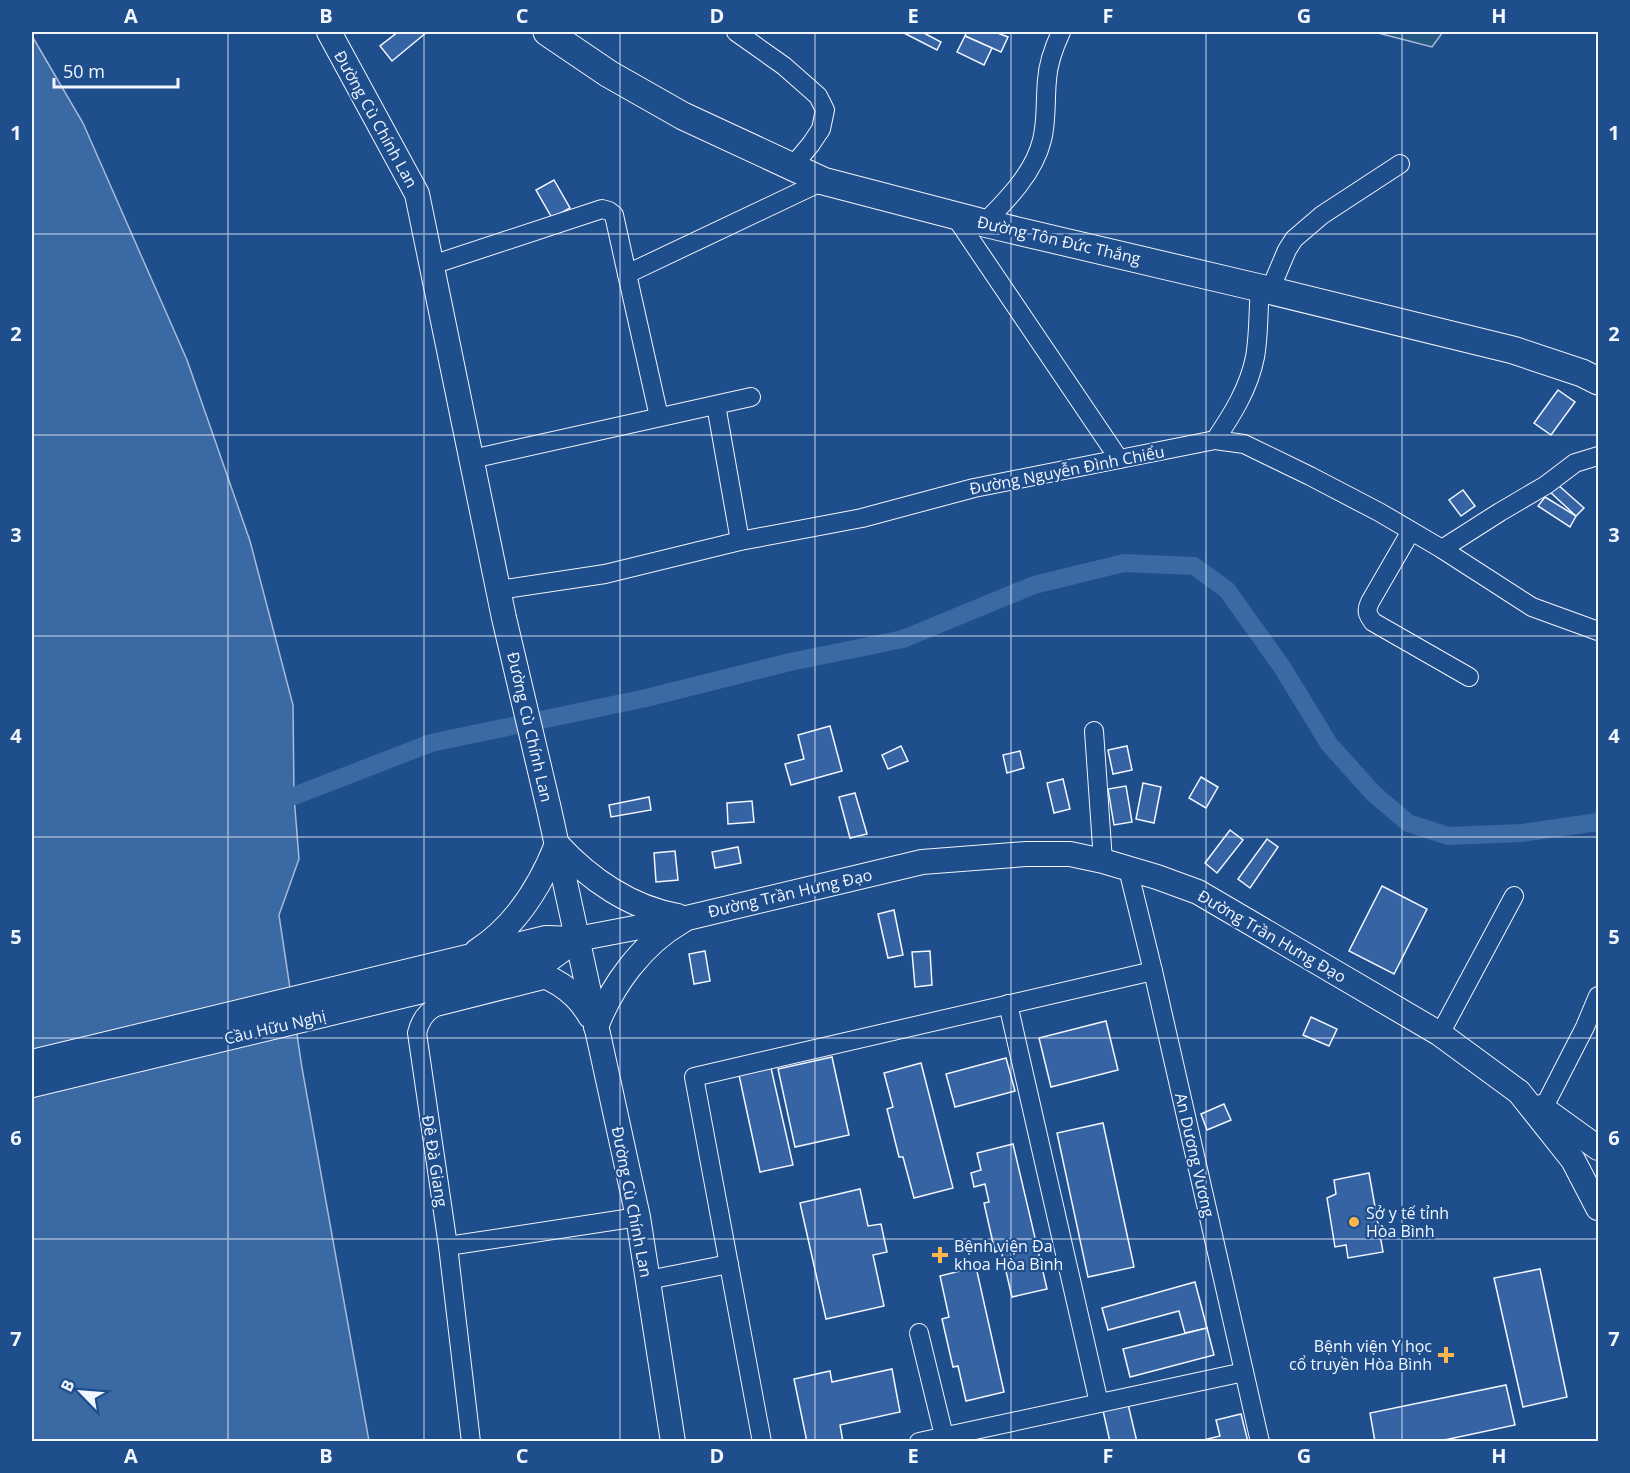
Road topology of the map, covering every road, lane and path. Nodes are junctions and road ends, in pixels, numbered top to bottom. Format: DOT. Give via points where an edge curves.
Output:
graph roads {
  1 [pos="329,32"];
  2 [pos="736,32"];
  3 [pos="1061,32"];
  4 [pos="553,33"];
  5 [pos="1400,164"];
  6 [pos="791,168"];
  7 [pos="823,181"];
  8 [pos="954,215"];
  9 [pos="984,223"];
  10 [pos="432,265"];
  11 [pos="627,274"];
  12 [pos="1265,289"];
  13 [pos="1599,381"];
  14 [pos="751,396"];
  15 [pos="716,405"];
  16 [pos="660,417"];
  17 [pos="1215,440"];
  18 [pos="1599,456"];
  19 [pos="472,459"];
  20 [pos="1119,459"];
  21 [pos="1411,531"];
  22 [pos="740,541"];
  23 [pos="1442,549"];
  24 [pos="499,590"];
  25 [pos="1599,631"];
  26 [pos="1469,677"];
  27 [pos="1094,731"];
  28 [pos="557,844"];
  29 [pos="1103,861"];
  30 [pos="1128,869"];
  31 [pos="1514,896"];
  32 [pos="687,918"];
  33 [pos="577,939"];
  34 [pos="516,957"];
  35 [pos="466,958"];
  36 [pos="1153,971"];
  37 [pos="551,978"];
  38 [pos="1599,996"];
  39 [pos="1008,1004"];
  40 [pos="596,1027"];
  41 [pos="1440,1034"];
  42 [pos="32,1062"];
  43 [pos="32,1085"];
  44 [pos="1519,1092"];
  45 [pos="1543,1109"];
  46 [pos="1599,1148"];
  47 [pos="1599,1208"];
  48 [pos="638,1217"];
  49 [pos="448,1246"];
  50 [pos="729,1264"];
  51 [pos="648,1280"];
  52 [pos="919,1333"];
  53 [pos="1244,1371"];
  54 [pos="1099,1403"];
  55 [pos="944,1436"];
  56 [pos="471,1442"];
  57 [pos="673,1442"];
  58 [pos="762,1442"];
  59 [pos="919,1442"];
  60 [pos="1260,1442"];
  1 -- 10 [label="main road, Đường Cù Chính Lan" via="417,194"];
  2 -- 6 [label="street" via="784,66 818,96 825,110 821,129"];
  3 -- 9 [label="street" via="1052,54 1045,123 1035,159 1010,196"];
  4 -- 6 [label="highway, Đường Tôn Đức Thắng" via="609,74 683,116"];
  5 -- 12 [label="street" via="1322,215 1294,239"];
  6 -- 7 [label="highway, Đường Tôn Đức Thắng"];
  7 -- 8 [label="highway, Đường Tôn Đức Thắng"];
  7 -- 11 [label="street"];
  8 -- 9 [label="highway, Đường Tôn Đức Thắng"];
  8 -- 20 [label="street"];
  9 -- 12 [label="highway, Đường Tôn Đức Thắng"];
  10 -- 11 [label="street" via="602,209 614,215"];
  10 -- 19 [label="main road, Đường Cù Chính Lan"];
  11 -- 16 [label="street"];
  12 -- 13 [label="highway, Đường Tôn Đức Thắng" via="1513,350"];
  12 -- 17 [label="street" via="1250,374 1233,413"];
  14 -- 15 [label="street"];
  15 -- 16 [label="street"];
  15 -- 22 [label="street"];
  16 -- 19 [label="street"];
  17 -- 20 [label="street, Đường Nguyễn Đình Chiểu"];
  17 -- 21 [label="street, Đường Nguyễn Đình Chiểu" via="1244,444"];
  18 -- 23 [label="street" via="1575,463 1546,486"];
  19 -- 24 [label="main road, Đường Cù Chính Lan"];
  20 -- 22 [label="street, Đường Nguyễn Đình Chiểu" via="974,488 862,518"];
  21 -- 23 [label="street, Đường Nguyễn Đình Chiểu"];
  21 -- 26 [label="street" via="1370,602 1367,615"];
  22 -- 24 [label="street, Đường Nguyễn Đình Chiểu" via="605,574"];
  23 -- 25 [label="street, Đường Nguyễn Đình Chiểu" via="1532,607"];
  24 -- 28 [label="main road, Đường Cù Chính Lan"];
  27 -- 29 [label="street"];
  28 -- 32 [label="main road" via="586,872 617,892 651,909"];
  28 -- 33 [label="main road, Đường Cù Chính Lan"];
  28 -- 35 [label="main road" via="536,888 514,919 488,944"];
  29 -- 30 [label="main road, Đường Trần Hưng Đạo"];
  29 -- 32 [label="main road, Đường Trần Hưng Đạo" via="1070,854 1026,854 922,862"];
  30 -- 36 [label="street, An Dương Vương"];
  30 -- 41 [label="main road, Đường Trần Hưng Đạo" via="1198,892"];
  31 -- 41 [label="street"];
  32 -- 33 [label="main road, Đường Trần Hưng Đạo"];
  32 -- 40 [label="main road" via="664,933 635,961 612,994"];
  33 -- 34 [label="main road" via="547,961"];
  33 -- 40 [label="main road, Đường Cù Chính Lan"];
  34 -- 35 [label="main road, Cầu Hữu Nghị"];
  34 -- 37 [label="main road"];
  34 -- 43 [label="main road, Cầu Hữu Nghị"];
  35 -- 42 [label="main road, Cầu Hữu Nghị"];
  36 -- 39 [label="street"];
  36 -- 53 [label="street, An Dương Vương"];
  37 -- 40 [label="main road" via="578,998"];
  37 -- 49 [label="street, Đê Đà Giang" via="436,1007 418,1026 417,1041"];
  38 -- 45 [label="street"];
  39 -- 50 [label="street" via="694,1077"];
  39 -- 54 [label="street"];
  40 -- 48 [label="main road, Đường Cù Chính Lan"];
  41 -- 44 [label="main road, Đường Trần Hưng Đạo"];
  44 -- 45 [label="main road"];
  44 -- 47 [label="main road, Đường Trần Hưng Đạo" via="1573,1160"];
  45 -- 46 [label="main road"];
  48 -- 49 [label="street"];
  48 -- 51 [label="main road, Đường Cù Chính Lan"];
  49 -- 56 [label="street, Đê Đà Giang"];
  50 -- 51 [label="street"];
  50 -- 58 [label="street"];
  51 -- 57 [label="main road, Đường Cù Chính Lan"];
  52 -- 55 [label="street"];
  53 -- 54 [label="street"];
  53 -- 60 [label="street, An Dương Vương"];
  54 -- 55 [label="street"];
  55 -- 59 [label="street"];
}
